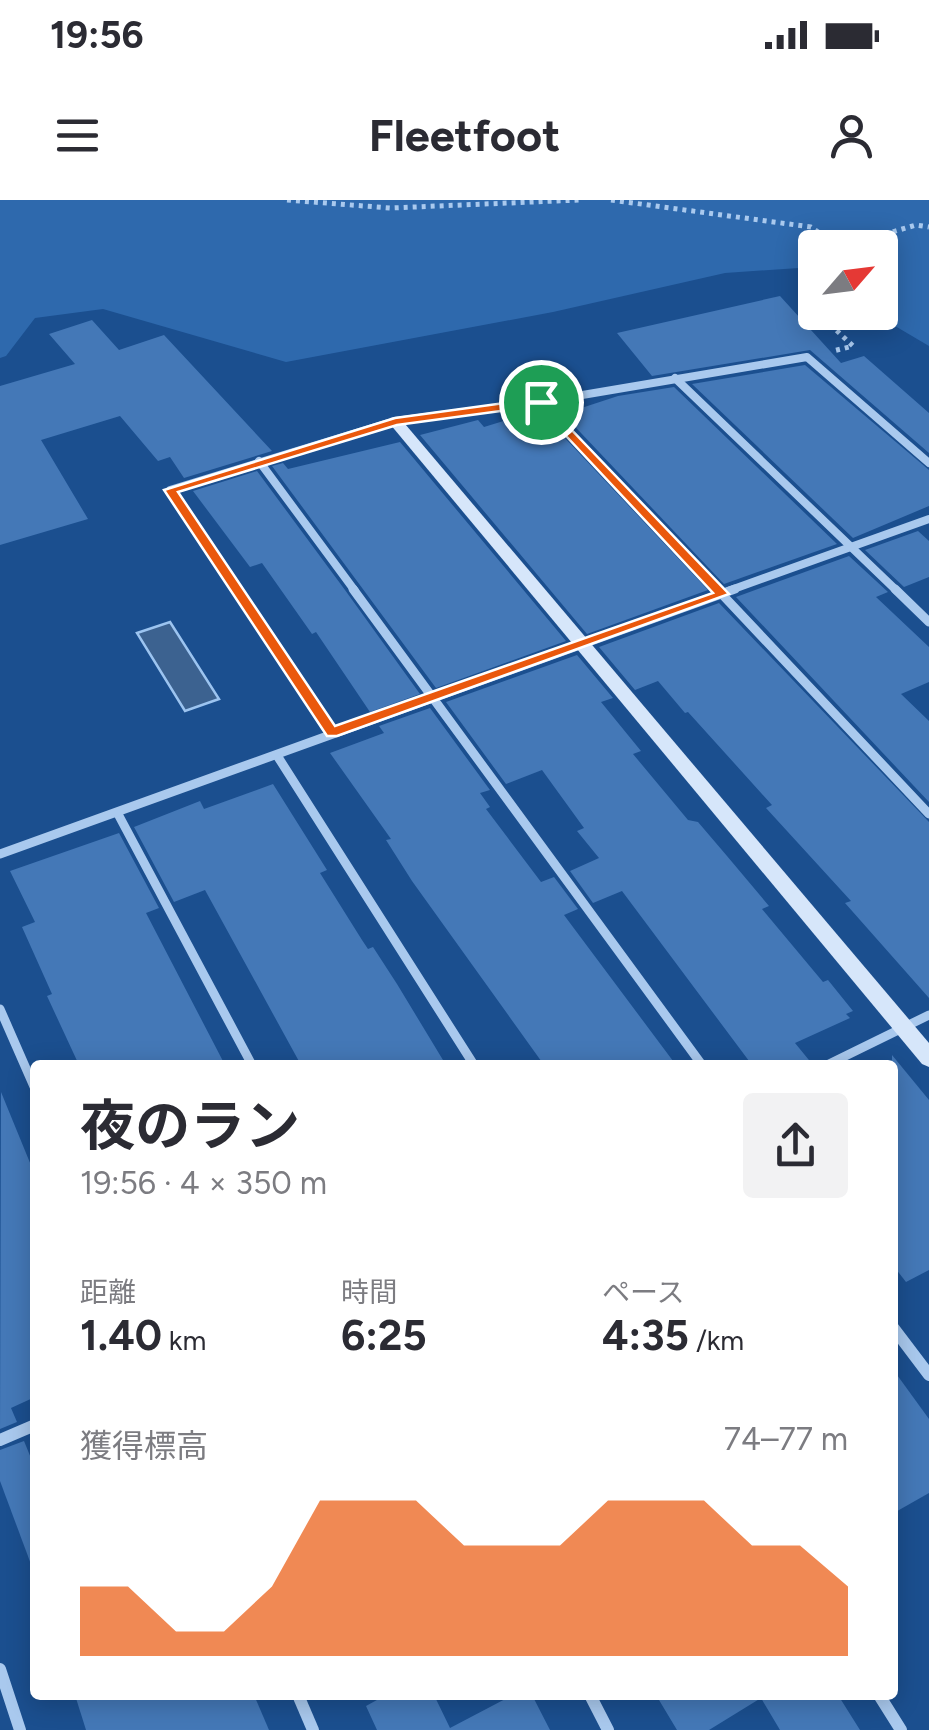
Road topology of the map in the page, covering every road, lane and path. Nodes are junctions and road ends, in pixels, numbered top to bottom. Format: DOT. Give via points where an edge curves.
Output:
graph roads {
  1 [pos="287,200"];
  2 [pos="580,200"];
  3 [pos="611,200"];
  4 [pos="929,227"];
  5 [pos="816,230"];
  6 [pos="898,230"];
  7 [pos="836,330"];
  8 [pos="807,357"];
  9 [pos="675,378"];
  10 [pos="541,402"];
  11 [pos="395,422"];
  12 [pos="260,461"];
  13 [pos="929,463"];
  14 [pos="929,519"];
  15 [pos="851,548"];
  16 [pos="722,594"];
  17 [pos="929,622"];
  18 [pos="584,644"];
  19 [pos="431,697"];
  20 [pos="332,732"];
  21 [pos="278,756"];
  22 [pos="118,814"];
  23 [pos="929,814"];
  24 [pos="0,854"];
  25 [pos="0,1009"];
  26 [pos="929,1015"];
  27 [pos="902,1027"];
  28 [pos="929,1058"];
  29 [pos="249,1060"];
  30 [pos="471,1060"];
  31 [pos="698,1060"];
  32 [pos="836,1060"];
  33 [pos="30,1078"];
  34 [pos="898,1334"];
  35 [pos="929,1376"];
  36 [pos="30,1427"];
  37 [pos="0,1440"];
  38 [pos="0,1669"];
  39 [pos="300,1700"];
  40 [pos="593,1700"];
  41 [pos="882,1700"];
  42 [pos="20,1730"];
  43 [pos="313,1730"];
  44 [pos="608,1730"];
  45 [pos="901,1730"];
  1 -- 2 [label="path" via="390,208"];
  3 -- 5 [label="path"];
  4 -- 6 [label="path"];
  7 -- 8 [label="path" via="853,346"];
  8 -- 9 [label="street"];
  8 -- 13 [label="street"];
  9 -- 10 [label="street"];
  9 -- 15 [label="street"];
  10 -- 11 [label="street"];
  10 -- 16 [label="street"];
  11 -- 12 [label="street"];
  11 -- 18 [label="street"];
  12 -- 19 [label="street"];
  12 -- 20 [label="street" via="170,490"];
  14 -- 15 [label="street"];
  15 -- 16 [label="street"];
  15 -- 17 [label="street"];
  16 -- 18 [label="street"];
  16 -- 23 [label="street"];
  18 -- 19 [label="street"];
  18 -- 27 [label="street"];
  19 -- 20 [label="street"];
  19 -- 31 [label="street"];
  20 -- 21 [label="street"];
  21 -- 22 [label="street"];
  21 -- 30 [label="street"];
  22 -- 24 [label="street"];
  22 -- 29 [label="street"];
  25 -- 33 [label="street"];
  26 -- 27 [label="street"];
  27 -- 28 [label="street"];
  27 -- 32 [label="street"];
  34 -- 35 [label="street"];
  36 -- 37 [label="street"];
  38 -- 42 [label="street"];
  39 -- 43 [label="street"];
  40 -- 44 [label="street"];
  41 -- 45 [label="street"];
}
